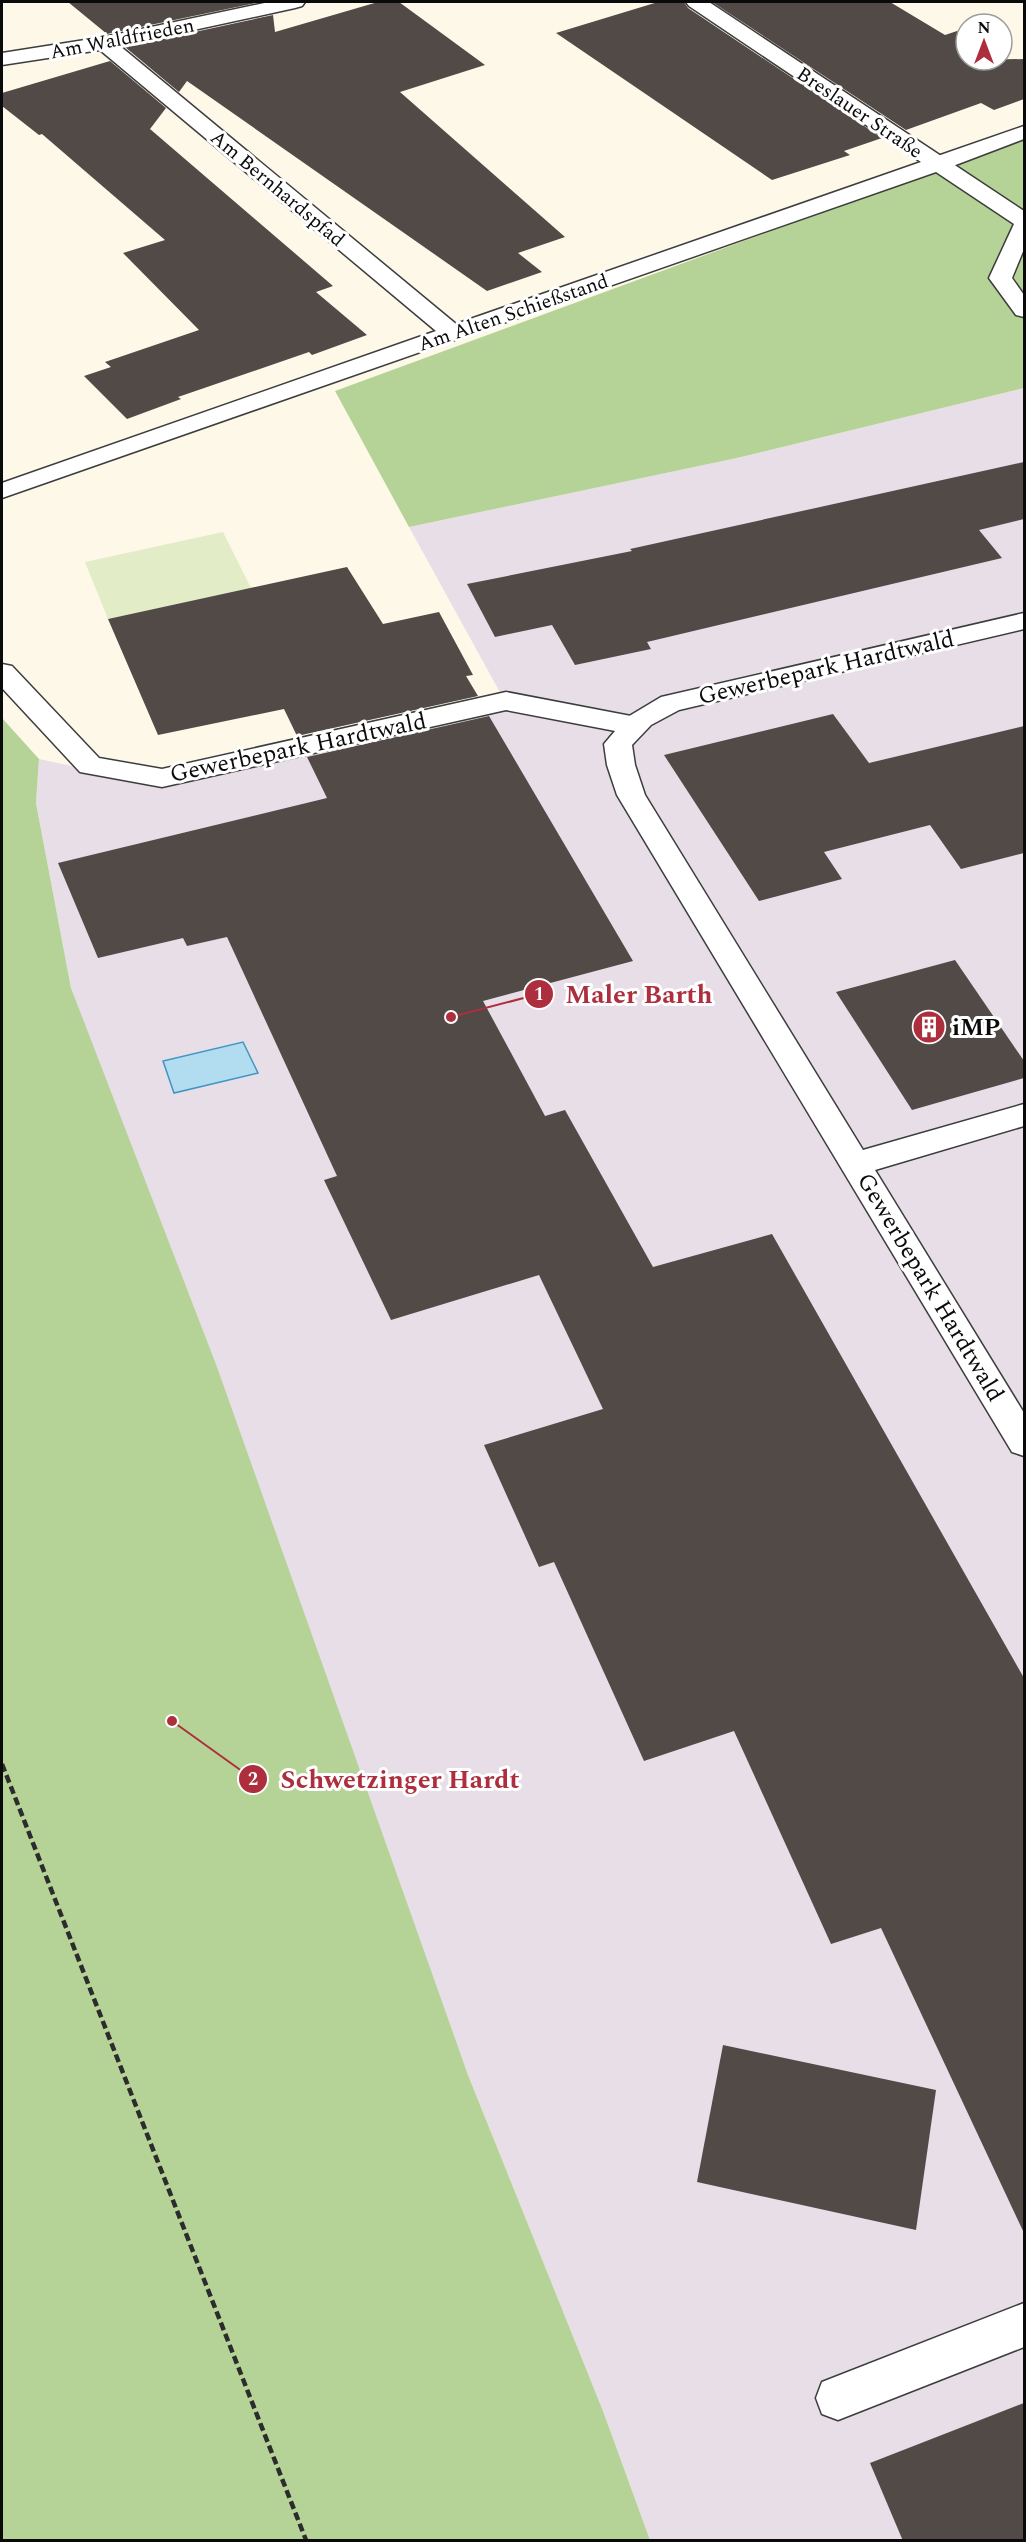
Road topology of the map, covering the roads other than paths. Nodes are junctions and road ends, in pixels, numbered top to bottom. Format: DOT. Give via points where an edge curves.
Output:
graph roads {
  1 [pos="226,2"];
  2 [pos="295,2"];
  3 [pos="696,2"];
  4 [pos="243,15"];
  5 [pos="104,43"];
  6 [pos="2,59"];
  7 [pos="1024,132"];
  8 [pos="937,164"];
  9 [pos="1024,221"];
  10 [pos="1024,226"];
  11 [pos="1024,310"];
  12 [pos="452,333"];
  13 [pos="2,491"];
  14 [pos="1024,621"];
  15 [pos="2,672"];
  16 [pos="632,725"];
  17 [pos="1024,1115"];
  18 [pos="857,1163"];
  19 [pos="1024,1442"];
  20 [pos="1024,2325"];
  21 [pos="838,2398"];
  1 -- 4 [label="street"];
  2 -- 4 [label="street, Am Waldfrieden"];
  3 -- 8 [label="street, Breslauer Straße"];
  4 -- 5 [label="street, Am Waldfrieden"];
  5 -- 6 [label="street, Am Waldfrieden"];
  5 -- 12 [label="street, Am Bernhardspfad"];
  7 -- 8 [label="street, Am Alten Schießstand"];
  8 -- 9 [label="street, Breslauer Straße"];
  8 -- 12 [label="street, Am Alten Schießstand"];
  10 -- 11 [label="street" via="1000,278"];
  12 -- 13 [label="street, Am Alten Schießstand"];
  14 -- 16 [label="street, Gewerbepark Hardtwald" via="671,703"];
  15 -- 16 [label="street, Gewerbepark Hardtwald" via="90,766 162,778 506,701"];
  16 -- 18 [label="street, Gewerbepark Hardtwald" via="618,744 631,795"];
  17 -- 18 [label="street, Gewerbepark Hardtwald"];
  18 -- 19 [label="street, Gewerbepark Hardtwald"];
  20 -- 21 [label="street"];
}
